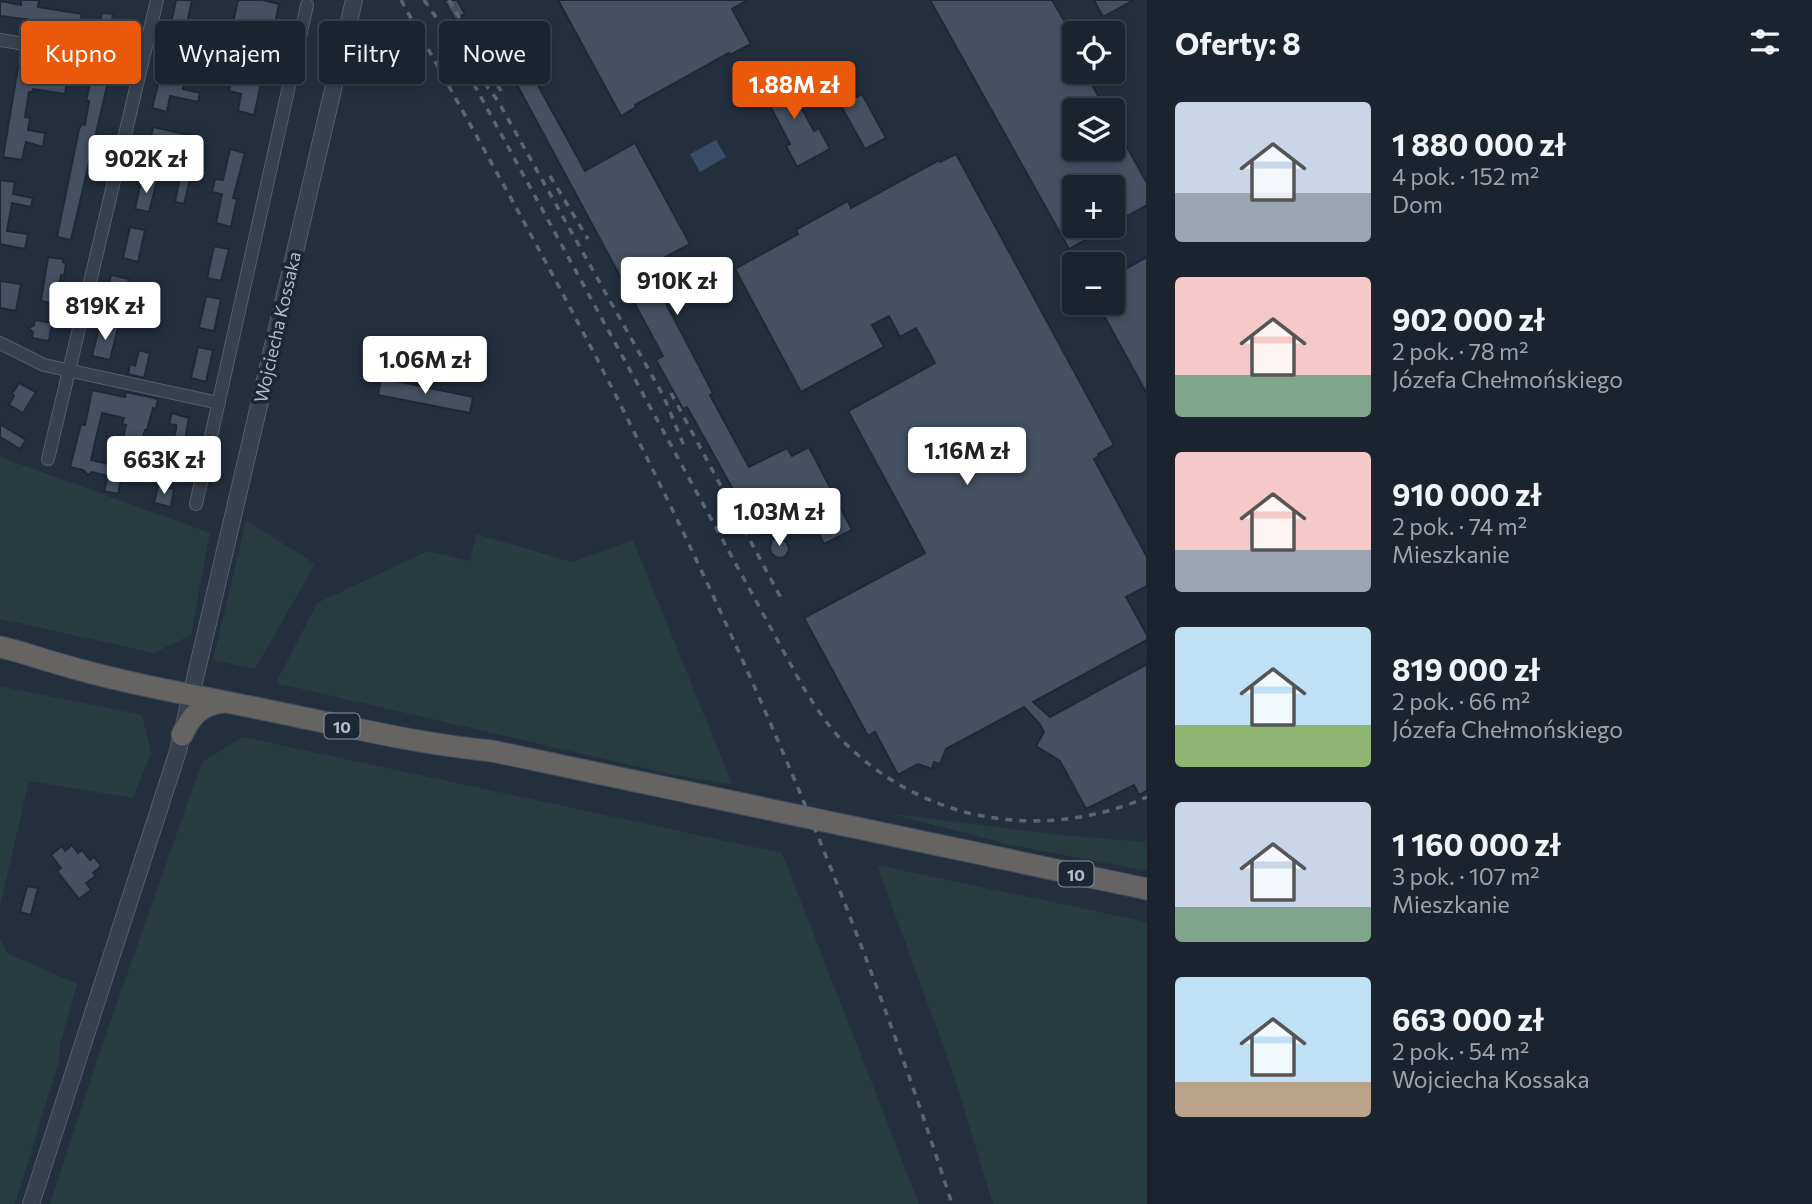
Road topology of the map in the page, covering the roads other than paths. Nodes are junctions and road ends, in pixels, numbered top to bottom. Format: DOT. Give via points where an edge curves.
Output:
graph roads {
  1 [pos="157,0"];
  2 [pos="354,0"];
  3 [pos="307,5"];
  4 [pos="0,42"];
  5 [pos="142,64"];
  6 [pos="0,343"];
  7 [pos="69,371"];
  8 [pos="219,403"];
  9 [pos="48,459"];
  10 [pos="196,504"];
  11 [pos="0,647"];
  12 [pos="28,653"];
  13 [pos="194,688"];
  14 [pos="168,689"];
  15 [pos="227,702"];
  16 [pos="183,729"];
  17 [pos="492,751"];
  18 [pos="1147,889"];
  19 [pos="31,1204"];
  1 -- 5 [label="street"];
  2 -- 13 [label="street, Wojciecha Kossaka"];
  3 -- 8 [label="street"];
  4 -- 5 [label="street"];
  5 -- 7 [label="street"];
  6 -- 7 [label="street" via="38,363"];
  7 -- 8 [label="street"];
  7 -- 9 [label="street"];
  8 -- 10 [label="street"];
  11 -- 12 [label="highway, 10"];
  12 -- 13 [label="highway, 10" via="58,654"];
  12 -- 14 [label="highway, 10"];
  13 -- 14 [label="highway, 10"];
  13 -- 15 [label="highway, 10"];
  13 -- 16 [label="street, Wojciecha Kossaka"];
  13 -- 17 [label="highway, 10" via="460,738"];
  14 -- 16 [label="highway" via="182,703 186,715"];
  15 -- 16 [label="highway" via="201,709"];
  15 -- 17 [label="highway, 10"];
  16 -- 19 [label="street, Wojciecha Kossaka"];
  17 -- 18 [label="highway, 10"];
}
